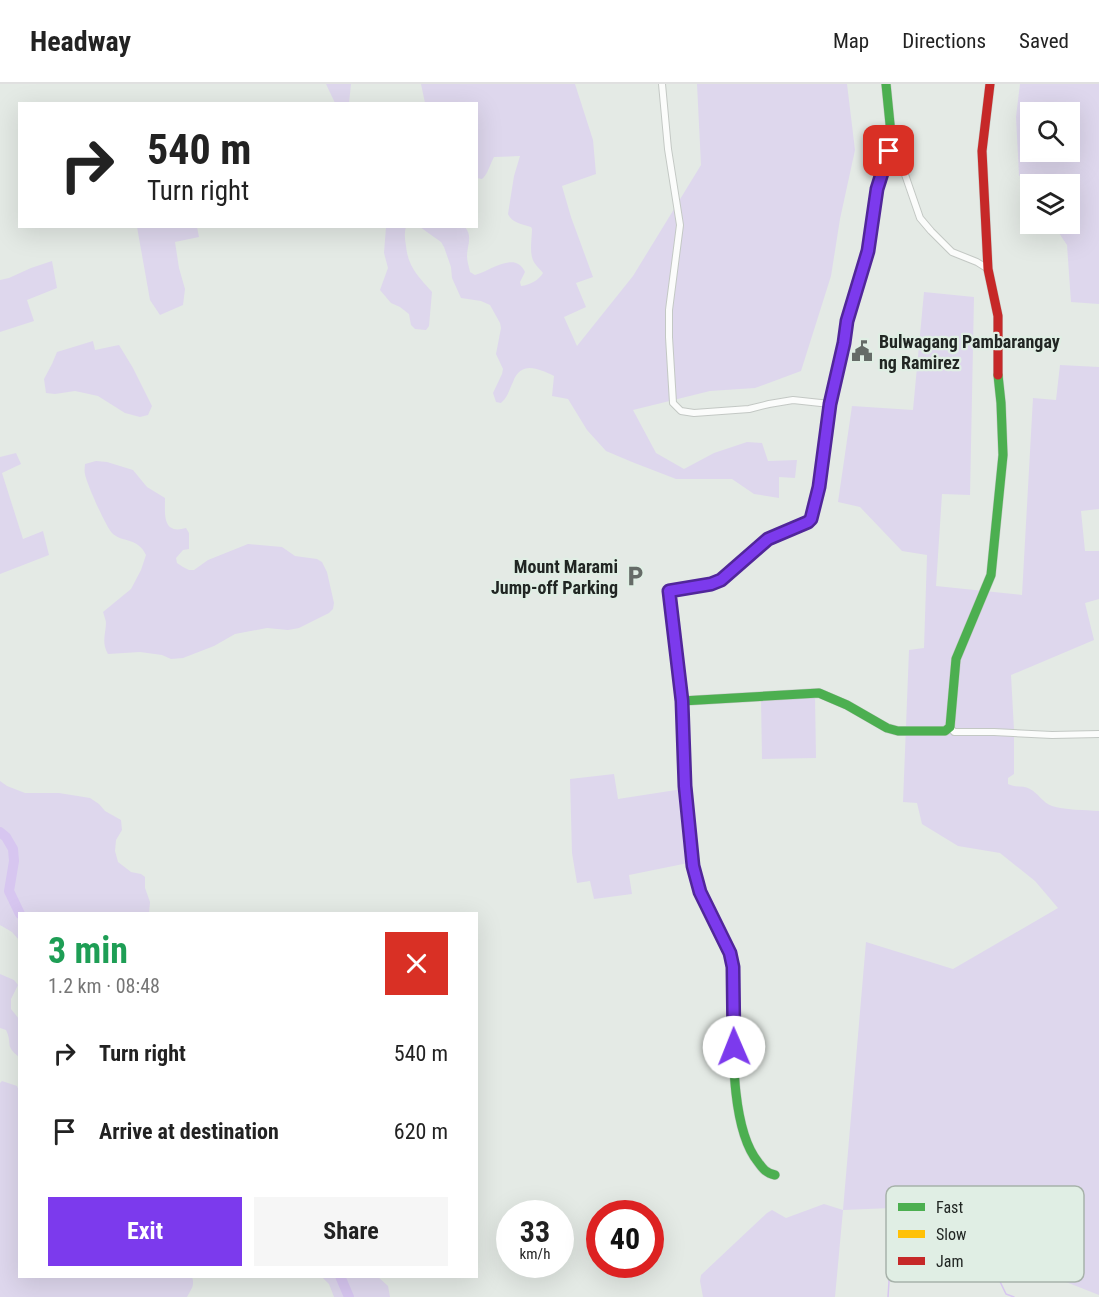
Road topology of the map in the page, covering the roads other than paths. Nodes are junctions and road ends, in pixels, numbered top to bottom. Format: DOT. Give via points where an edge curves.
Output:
graph roads {
  1 [pos="662,84"];
  2 [pos="886,84"];
  3 [pos="990,84"];
  4 [pos="891,134"];
  5 [pos="988,269"];
  6 [pos="830,404"];
  7 [pos="682,701"];
  8 [pos="950,727"];
  9 [pos="1099,734"];
  10 [pos="775,1175"];
  1 -- 6 [label="street" via="680,225 670,301 673,403 681,411 694,413 749,409 793,400"];
  2 -- 4 [label="street"];
  3 -- 5 [label="street" via="982,151"];
  4 -- 5 [label="street" via="920,218 952,252"];
  4 -- 6 [label="street" via="877,189 868,251 850,309"];
  5 -- 8 [label="street" via="998,316 1003,455 991,575 956,659"];
  6 -- 7 [label="street" via="811,519 768,539 721,580 669,591"];
  7 -- 8 [label="street" via="819,693 898,731 945,731"];
  7 -- 10 [label="street" via="694,873 733,967 737,1109 753,1157 767,1173"];
  8 -- 9 [label="street" via="954,732"];
}
